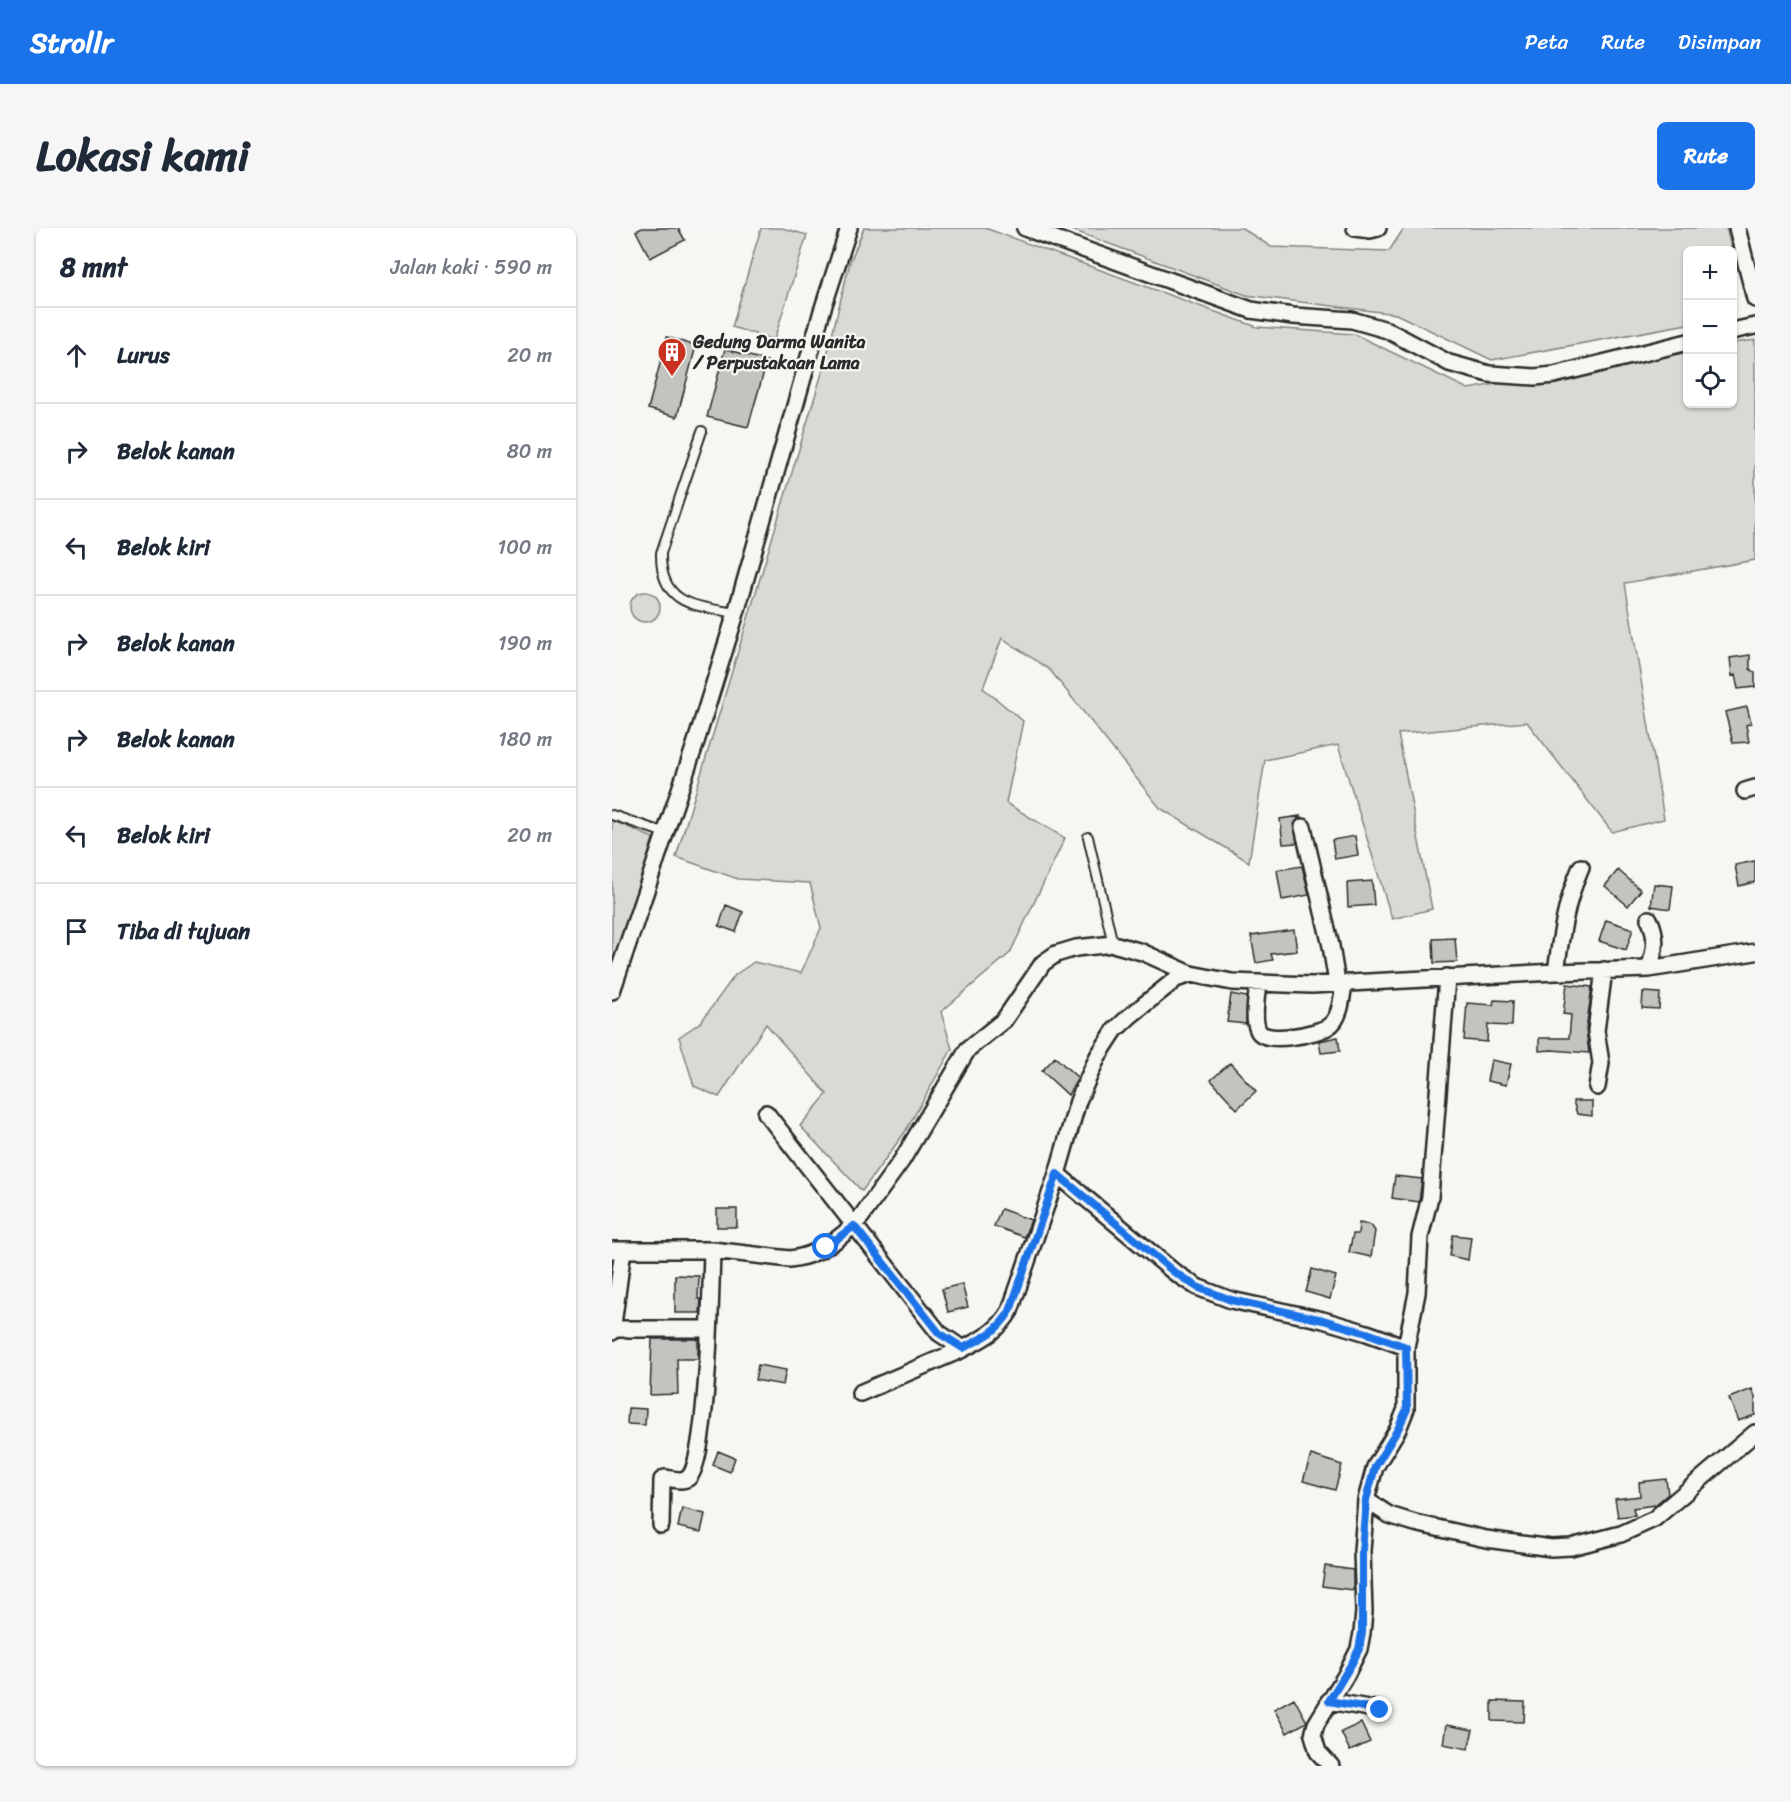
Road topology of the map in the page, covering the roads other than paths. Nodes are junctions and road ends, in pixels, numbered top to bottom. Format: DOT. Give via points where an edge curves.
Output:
graph roads {
  1 [pos="849,228"];
  2 [pos="1025,228"];
  3 [pos="1355,228"];
  4 [pos="1378,228"];
  5 [pos="1737,228"];
  6 [pos="1755,299"];
  7 [pos="1755,326"];
  8 [pos="1737,330"];
  9 [pos="1683,343"];
  10 [pos="702,431"];
  11 [pos="736,613"];
  12 [pos="612,815"];
  13 [pos="1303,827"];
  14 [pos="665,833"];
  15 [pos="1088,837"];
  16 [pos="1581,867"];
  17 [pos="1648,919"];
  18 [pos="1113,944"];
  19 [pos="1755,952"];
  20 [pos="1649,969"];
  21 [pos="1604,970"];
  22 [pos="1556,972"];
  23 [pos="1191,974"];
  24 [pos="1448,977"];
  25 [pos="1258,983"];
  26 [pos="1340,983"];
  27 [pos="612,991"];
  28 [pos="1597,1086"];
  29 [pos="766,1113"];
  30 [pos="1057,1174"];
  31 [pos="854,1226"];
  32 [pos="618,1250"];
  33 [pos="712,1250"];
  34 [pos="708,1329"];
  35 [pos="612,1330"];
  36 [pos="1406,1347"];
  37 [pos="963,1348"];
  38 [pos="860,1393"];
  39 [pos="1755,1433"];
  40 [pos="1366,1500"];
  41 [pos="661,1525"];
  42 [pos="1329,1701"];
  43 [pos="1380,1710"];
  44 [pos="1331,1766"];
  1 -- 11 [label="street"];
  2 -- 9 [label="street" via="1251,310 1352,320 1387,330 1449,363 1489,374 1554,375"];
  3 -- 4 [label="street"];
  5 -- 6 [label="street"];
  7 -- 8 [label="street"];
  10 -- 11 [label="lane" via="661,553 660,571 671,592 694,606"];
  11 -- 14 [label="street"];
  12 -- 14 [label="lane"];
  13 -- 26 [label="street"];
  14 -- 27 [label="street"];
  15 -- 18 [label="lane"];
  16 -- 22 [label="street" via="1568,901"];
  17 -- 20 [label="street" via="1655,945"];
  18 -- 23 [label="street"];
  18 -- 31 [label="street" via="1076,948 1043,963 1004,1020 963,1056 902,1160"];
  19 -- 20 [label="street"];
  20 -- 21 [label="street"];
  21 -- 22 [label="street"];
  21 -- 28 [label="street" via="1596,1031 1600,1063"];
  22 -- 24 [label="street"];
  23 -- 25 [label="street"];
  23 -- 30 [label="street" via="1176,979 1115,1030 1098,1056 1078,1101"];
  24 -- 26 [label="street"];
  24 -- 36 [label="street" via="1431,1188 1420,1237 1417,1293"];
  25 -- 26 [label="street"];
  25 -- 26 [label="street" via="1257,1029 1269,1038 1304,1035 1329,1026 1341,1002"];
  29 -- 31 [label="street"];
  30 -- 36 [label="street" via="1197,1287 1231,1300 1323,1320"];
  30 -- 37 [label="street" via="1010,1311 991,1334"];
  31 -- 33 [label="street" via="803,1258"];
  31 -- 37 [label="street" via="939,1333"];
  32 -- 33 [label="street"];
  32 -- 35 [label="street"];
  33 -- 34 [label="street"];
  34 -- 35 [label="street"];
  34 -- 41 [label="street" via="700,1446 689,1477 662,1480"];
  36 -- 40 [label="street" via="1407,1409 1375,1467"];
  37 -- 38 [label="street"];
  39 -- 40 [label="street" via="1654,1519 1621,1534 1571,1547 1486,1539 1415,1523 1389,1515"];
  40 -- 42 [label="street" via="1362,1633 1359,1649"];
  42 -- 43 [label="street"];
  42 -- 44 [label="street" via="1313,1735 1318,1752"];
}
